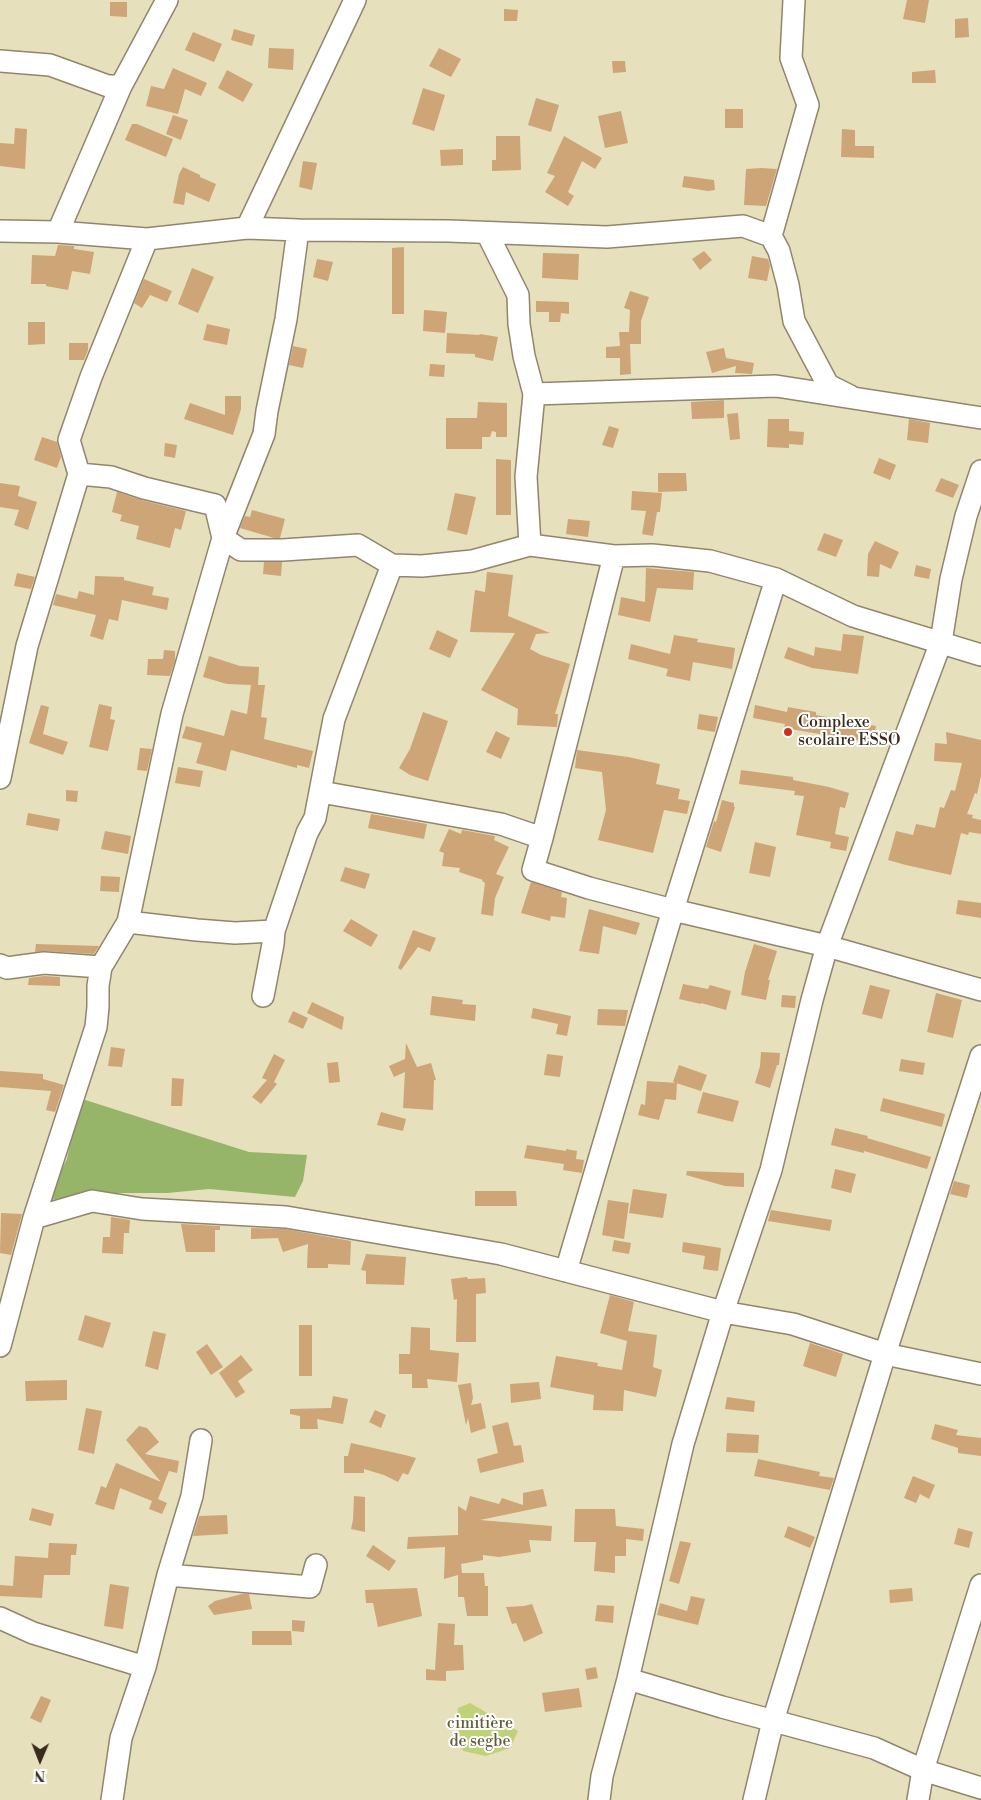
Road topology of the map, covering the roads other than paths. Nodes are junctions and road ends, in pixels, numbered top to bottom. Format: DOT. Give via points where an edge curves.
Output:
graph roads {
  1 [pos="168,0"];
  2 [pos="356,0"];
  3 [pos="794,0"];
  4 [pos="0,61"];
  5 [pos="121,86"];
  6 [pos="247,228"];
  7 [pos="298,230"];
  8 [pos="0,231"];
  9 [pos="58,232"];
  10 [pos="487,233"];
  11 [pos="771,236"];
  12 [pos="147,239"];
  13 [pos="534,394"];
  14 [pos="850,396"];
  15 [pos="981,418"];
  16 [pos="981,471"];
  17 [pos="79,474"];
  18 [pos="222,538"];
  19 [pos="530,545"];
  20 [pos="614,556"];
  21 [pos="392,565"];
  22 [pos="776,579"];
  23 [pos="941,642"];
  24 [pos="981,654"];
  25 [pos="0,778"];
  26 [pos="321,792"];
  27 [pos="542,838"];
  28 [pos="673,910"];
  29 [pos="128,922"];
  30 [pos="274,931"];
  31 [pos="827,946"];
  32 [pos="0,965"];
  33 [pos="102,967"];
  34 [pos="981,990"];
  35 [pos="263,996"];
  36 [pos="981,1056"];
  37 [pos="34,1218"];
  38 [pos="566,1271"];
  39 [pos="723,1312"];
  40 [pos="0,1346"];
  41 [pos="885,1354"];
  42 [pos="981,1374"];
  43 [pos="201,1440"];
  44 [pos="316,1565"];
  45 [pos="168,1574"];
  46 [pos="981,1585"];
  47 [pos="0,1618"];
  48 [pos="145,1667"];
  49 [pos="628,1679"];
  50 [pos="772,1721"];
  51 [pos="923,1770"];
  52 [pos="981,1788"];
  53 [pos="112,1800"];
  54 [pos="599,1800"];
  55 [pos="754,1800"];
  56 [pos="918,1800"];
  1 -- 5 [label="street"];
  2 -- 6 [label="street"];
  3 -- 11 [label="street" via="791,58 808,105"];
  4 -- 5 [label="street" via="50,65 108,86"];
  5 -- 9 [label="street"];
  6 -- 7 [label="street"];
  6 -- 12 [label="street"];
  7 -- 10 [label="street"];
  7 -- 18 [label="street" via="286,319 264,434"];
  8 -- 9 [label="street"];
  9 -- 12 [label="street"];
  10 -- 11 [label="street" via="607,237 743,226"];
  10 -- 13 [label="street" via="518,295 524,356"];
  11 -- 14 [label="street" via="779,251 794,321 828,385"];
  12 -- 17 [label="street" via="91,376 69,440"];
  13 -- 14 [label="street" via="776,386"];
  13 -- 19 [label="street" via="526,477"];
  14 -- 15 [label="street"];
  16 -- 23 [label="street" via="953,570"];
  17 -- 18 [label="street" via="111,477 216,505"];
  17 -- 25 [label="street" via="27,646"];
  18 -- 21 [label="street" via="241,550 358,545"];
  18 -- 29 [label="street" via="172,714"];
  19 -- 20 [label="street"];
  19 -- 21 [label="street" via="472,561"];
  20 -- 22 [label="street" via="652,555 710,561"];
  20 -- 27 [label="street"];
  21 -- 26 [label="street" via="334,719"];
  22 -- 23 [label="street" via="853,616"];
  22 -- 28 [label="street"];
  23 -- 24 [label="street"];
  23 -- 31 [label="street"];
  26 -- 27 [label="street" via="501,824"];
  26 -- 30 [label="street" via="315,818"];
  27 -- 28 [label="street" via="533,870"];
  28 -- 31 [label="street"];
  28 -- 38 [label="street"];
  29 -- 30 [label="street" via="197,930"];
  29 -- 33 [label="street"];
  30 -- 35 [label="street"];
  31 -- 34 [label="street"];
  31 -- 39 [label="street" via="771,1170"];
  32 -- 33 [label="street" via="7,968 44,963"];
  33 -- 37 [label="street" via="96,1027"];
  36 -- 41 [label="street"];
  37 -- 38 [label="street" via="92,1201 142,1209 286,1218 501,1254"];
  37 -- 40 [label="street"];
  38 -- 39 [label="street"];
  39 -- 41 [label="street" via="793,1324"];
  39 -- 49 [label="street" via="683,1444"];
  41 -- 42 [label="street"];
  41 -- 50 [label="street"];
  43 -- 45 [label="street" via="192,1496"];
  44 -- 45 [label="street" via="310,1587"];
  45 -- 48 [label="street"];
  46 -- 51 [label="street"];
  47 -- 48 [label="street" via="33,1634"];
  48 -- 53 [label="street" via="121,1738"];
  49 -- 50 [label="street"];
  49 -- 54 [label="street" via="602,1776"];
  50 -- 51 [label="street" via="874,1748"];
  50 -- 55 [label="street"];
  51 -- 52 [label="street"];
  51 -- 56 [label="street"];
}
